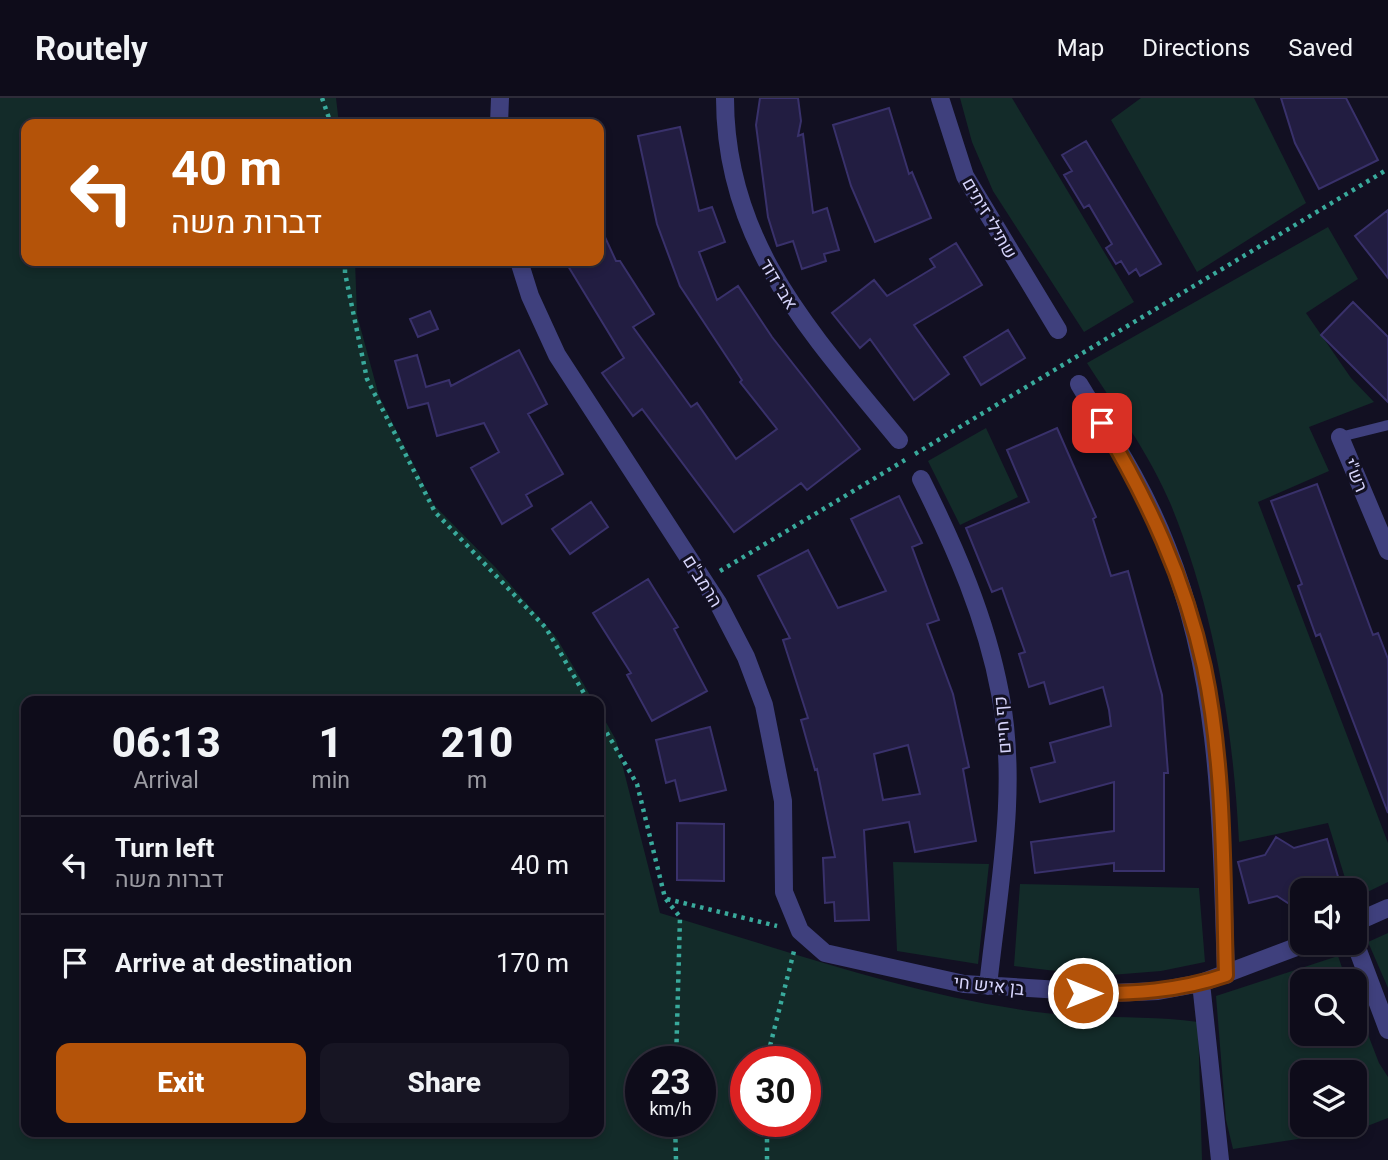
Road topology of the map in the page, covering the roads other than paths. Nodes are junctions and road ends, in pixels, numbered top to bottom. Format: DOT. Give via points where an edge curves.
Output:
graph roads {
  1 [pos="500,98"];
  2 [pos="725,98"];
  3 [pos="940,98"];
  4 [pos="499,119"];
  5 [pos="521,266"];
  6 [pos="1058,330"];
  7 [pos="1079,384"];
  8 [pos="1388,425"];
  9 [pos="1340,437"];
  10 [pos="899,440"];
  11 [pos="921,479"];
  12 [pos="1388,551"];
  13 [pos="1388,908"];
  14 [pos="1367,917"];
  15 [pos="800,932"];
  16 [pos="1290,950"];
  17 [pos="1360,955"];
  18 [pos="1226,975"];
  19 [pos="1201,983"];
  20 [pos="988,986"];
  21 [pos="1388,1030"];
  22 [pos="1220,1160"];
  1 -- 4 [label="street"];
  2 -- 10 [label="street, אבי דוד" via="738,197 757,246 804,324"];
  3 -- 6 [label="street, שתילי זיתים" via="965,176"];
  5 -- 15 [label="street, הרמב\"ם" via="557,355 704,581 746,657 764,705 783,801 784,892"];
  7 -- 18 [label="street" via="1137,481 1167,546 1204,667 1220,801"];
  8 -- 9 [label="lane"];
  9 -- 12 [label="street, רש\"י"];
  11 -- 20 [label="street, כף חיים" via="947,530 986,632 1001,695 1006,808"];
  13 -- 14 [label="street"];
  15 -- 20 [label="street, בן איש חי" via="837,957"];
  16 -- 18 [label="street, בן איש חי"];
  17 -- 21 [label="street"];
  18 -- 19 [label="street, בן איש חי"];
  19 -- 20 [label="street, בן איש חי" via="1110,993"];
  19 -- 22 [label="street"];
}
